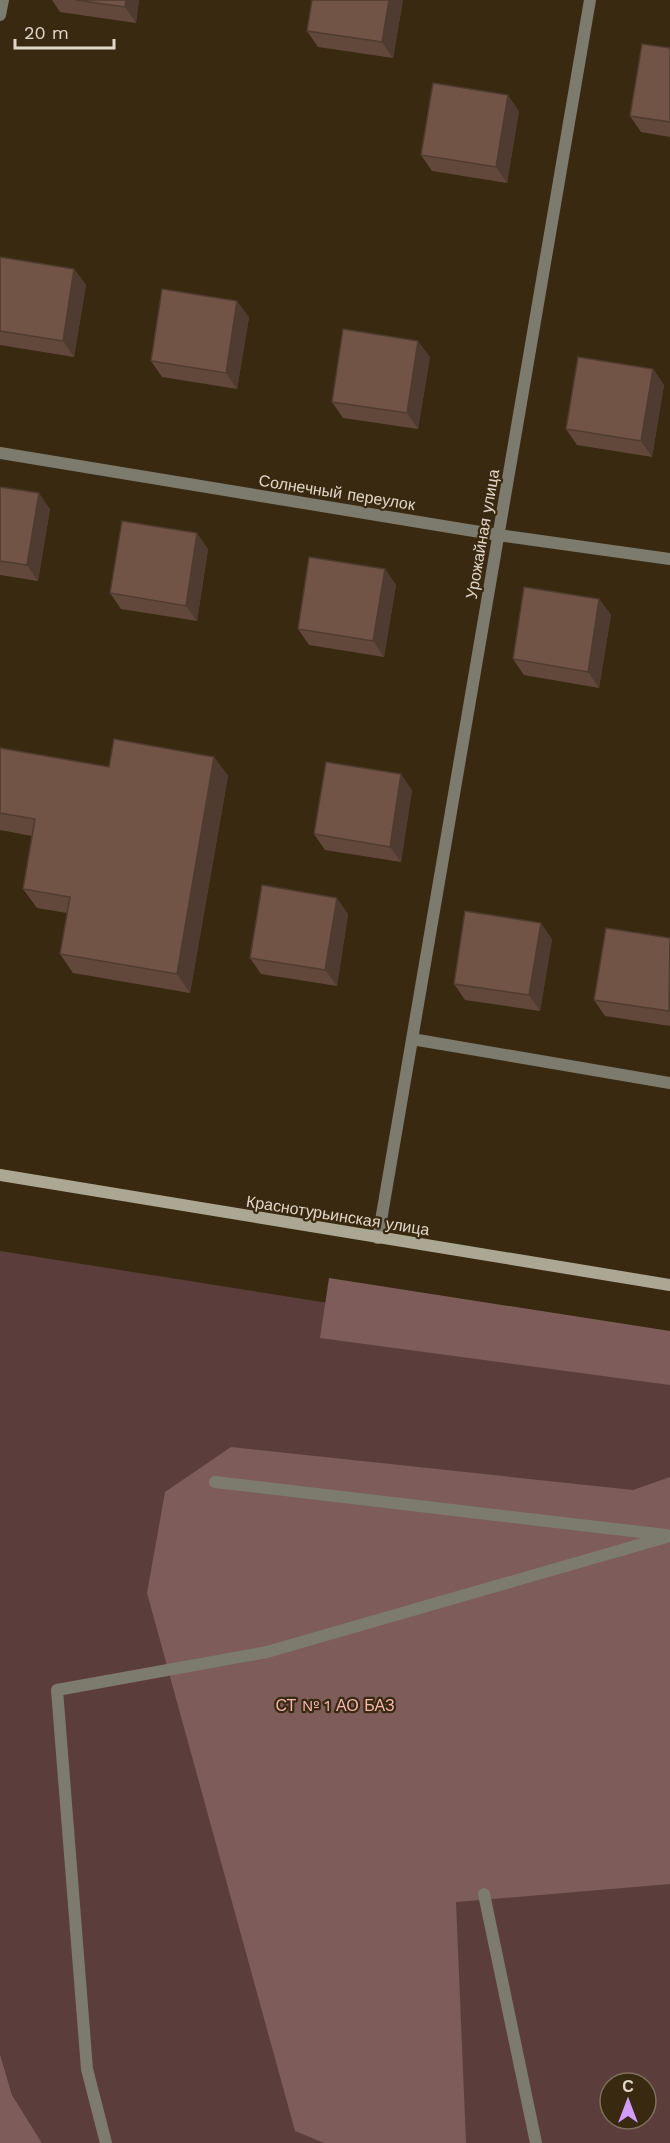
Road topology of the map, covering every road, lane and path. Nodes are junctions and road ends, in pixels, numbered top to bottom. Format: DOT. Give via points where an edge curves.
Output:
graph roads {
  1 [pos="3,0"];
  2 [pos="590,0"];
  3 [pos="0,15"];
  4 [pos="0,453"];
  5 [pos="498,535"];
  6 [pos="670,559"];
  7 [pos="412,1039"];
  8 [pos="670,1083"];
  9 [pos="0,1175"];
  10 [pos="378,1238"];
  11 [pos="670,1285"];
  12 [pos="215,1482"];
  13 [pos="670,1536"];
  14 [pos="484,1894"];
  15 [pos="106,2143"];
  16 [pos="536,2143"];
  1 -- 3 [label="street"];
  2 -- 5 [label="street, Урожайная улица"];
  4 -- 5 [label="street, Солнечный переулок"];
  5 -- 6 [label="street, Солнечный переулок"];
  5 -- 7 [label="street, Урожайная улица"];
  7 -- 8 [label="street"];
  7 -- 10 [label="street, Урожайная улица"];
  9 -- 10 [label="main road, Краснотурьинская улица"];
  10 -- 11 [label="main road, Краснотурьинская улица"];
  12 -- 13 [label="street"];
  13 -- 15 [label="street" via="267,1652 57,1690 87,2068"];
  14 -- 16 [label="street"];
}
